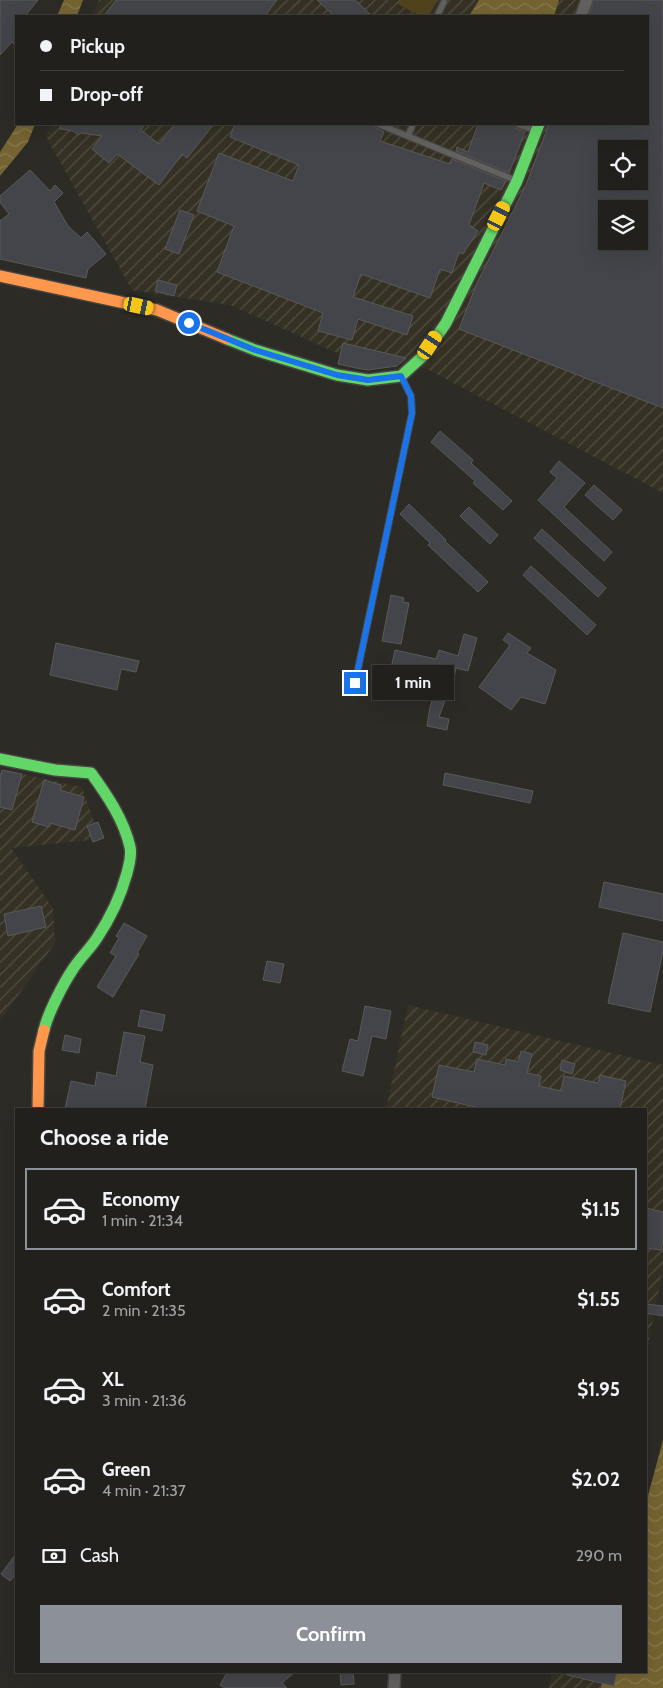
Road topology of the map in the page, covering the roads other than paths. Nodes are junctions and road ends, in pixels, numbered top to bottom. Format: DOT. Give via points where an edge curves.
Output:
graph roads {
  1 [pos="587,0"];
  2 [pos="444,2"];
  3 [pos="438,15"];
  4 [pos="581,15"];
  5 [pos="380,125"];
  6 [pos="413,125"];
  7 [pos="522,125"];
  8 [pos="538,128"];
  9 [pos="408,136"];
  10 [pos="517,181"];
  11 [pos="0,276"];
  12 [pos="401,376"];
  13 [pos="355,683"];
  14 [pos="0,759"];
  15 [pos="38,1108"];
  16 [pos="394,1673"];
  17 [pos="394,1688"];
  1 -- 4 [label="street"];
  2 -- 3 [label="lane"];
  5 -- 9 [label="lane"];
  6 -- 9 [label="lane"];
  7 -- 8 [label="lane"];
  8 -- 10 [label="street"];
  9 -- 10 [label="lane"];
  10 -- 12 [label="street" via="446,323 423,356"];
  11 -- 12 [label="street" via="157,310 255,350 337,375 368,380"];
  12 -- 13 [label="lane" via="411,396 412,413"];
  14 -- 15 [label="street" via="55,770 92,773 122,824 131,855 116,903 97,938 73,969 46,1020 39,1051"];
  16 -- 17 [label="street"];
}
